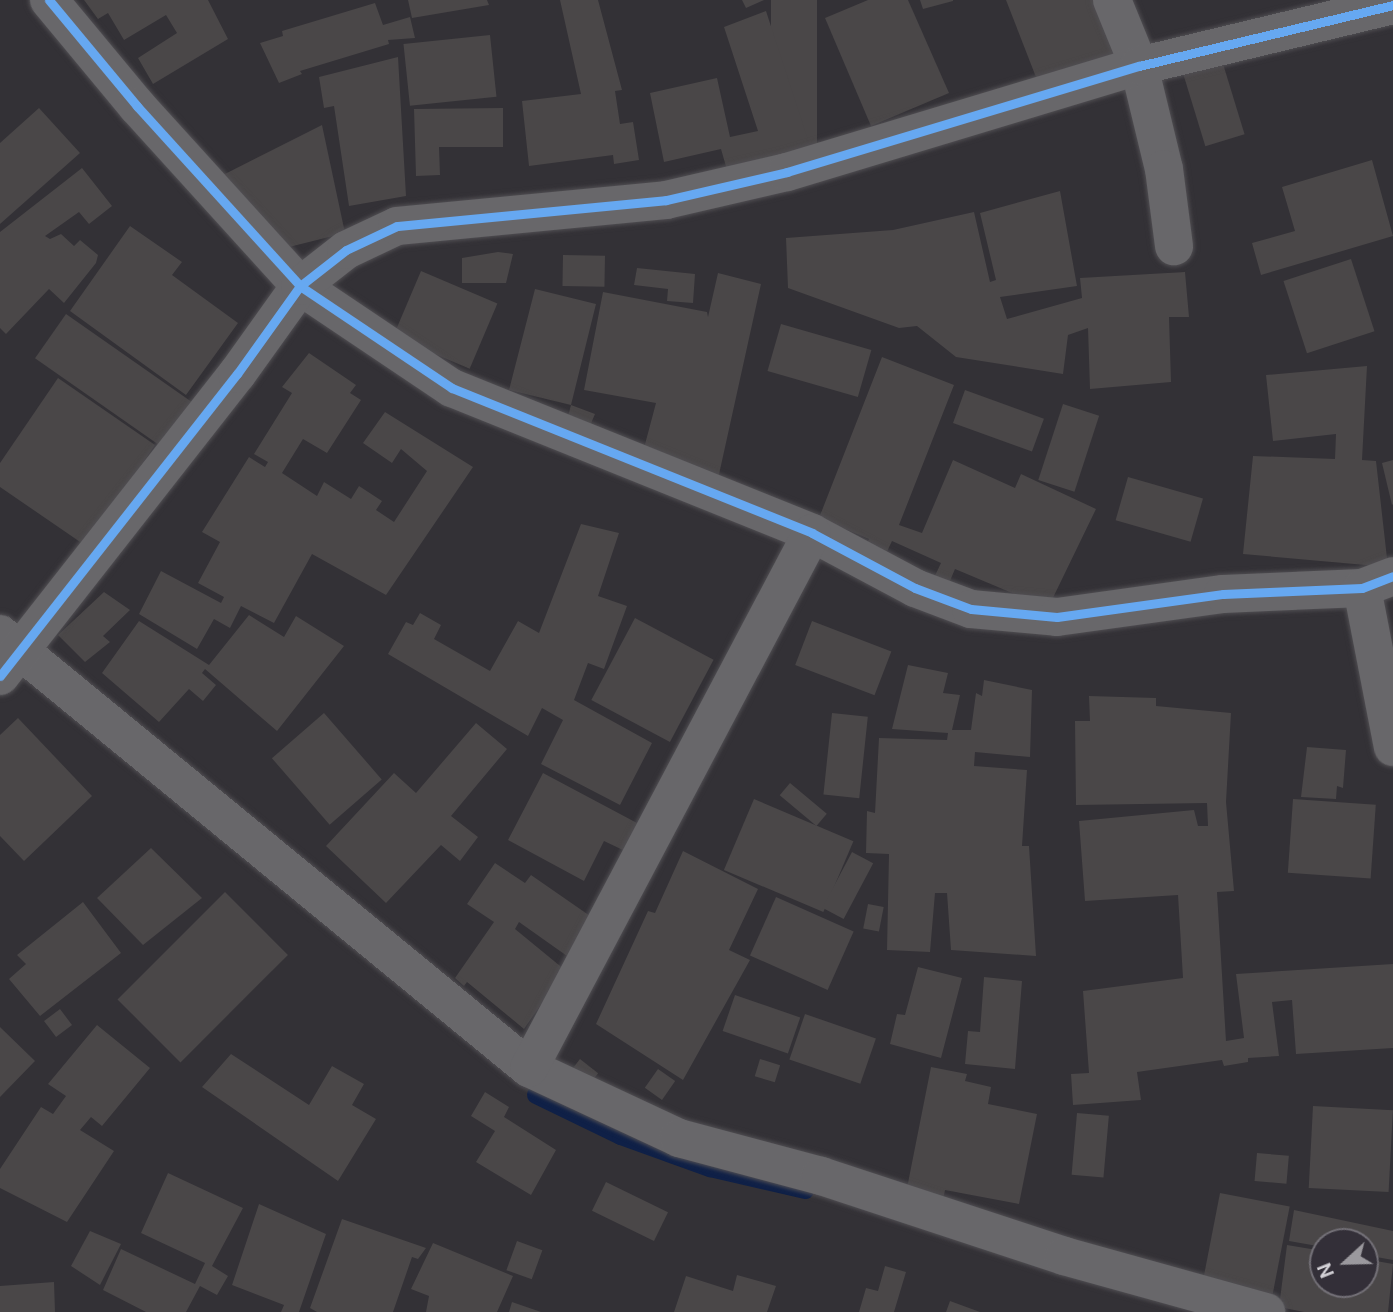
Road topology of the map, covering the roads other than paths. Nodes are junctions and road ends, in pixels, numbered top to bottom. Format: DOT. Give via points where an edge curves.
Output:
graph roads {
  1 [pos="49,0"];
  2 [pos="1112,0"];
  3 [pos="1393,5"];
  4 [pos="1139,66"];
  5 [pos="1174,246"];
  6 [pos="300,286"];
  7 [pos="812,533"];
  8 [pos="1378,582"];
  9 [pos="6,653"];
  10 [pos="1393,747"];
  11 [pos="529,1068"];
  12 [pos="1266,1312"];
  1 -- 6 [label="street" via="137,106"];
  2 -- 4 [label="street"];
  3 -- 4 [label="street"];
  4 -- 5 [label="street" via="1164,169"];
  4 -- 6 [label="street" via="787,172 666,200 397,226 346,250"];
  6 -- 7 [label="street" via="452,387"];
  6 -- 9 [label="street" via="237,374"];
  7 -- 8 [label="street" via="915,588 971,609 1056,617 1223,594"];
  7 -- 11 [label="street"];
  8 -- 10 [label="street"];
  9 -- 11 [label="street"];
  11 -- 12 [label="street" via="679,1138 821,1176 1064,1256"];
}
